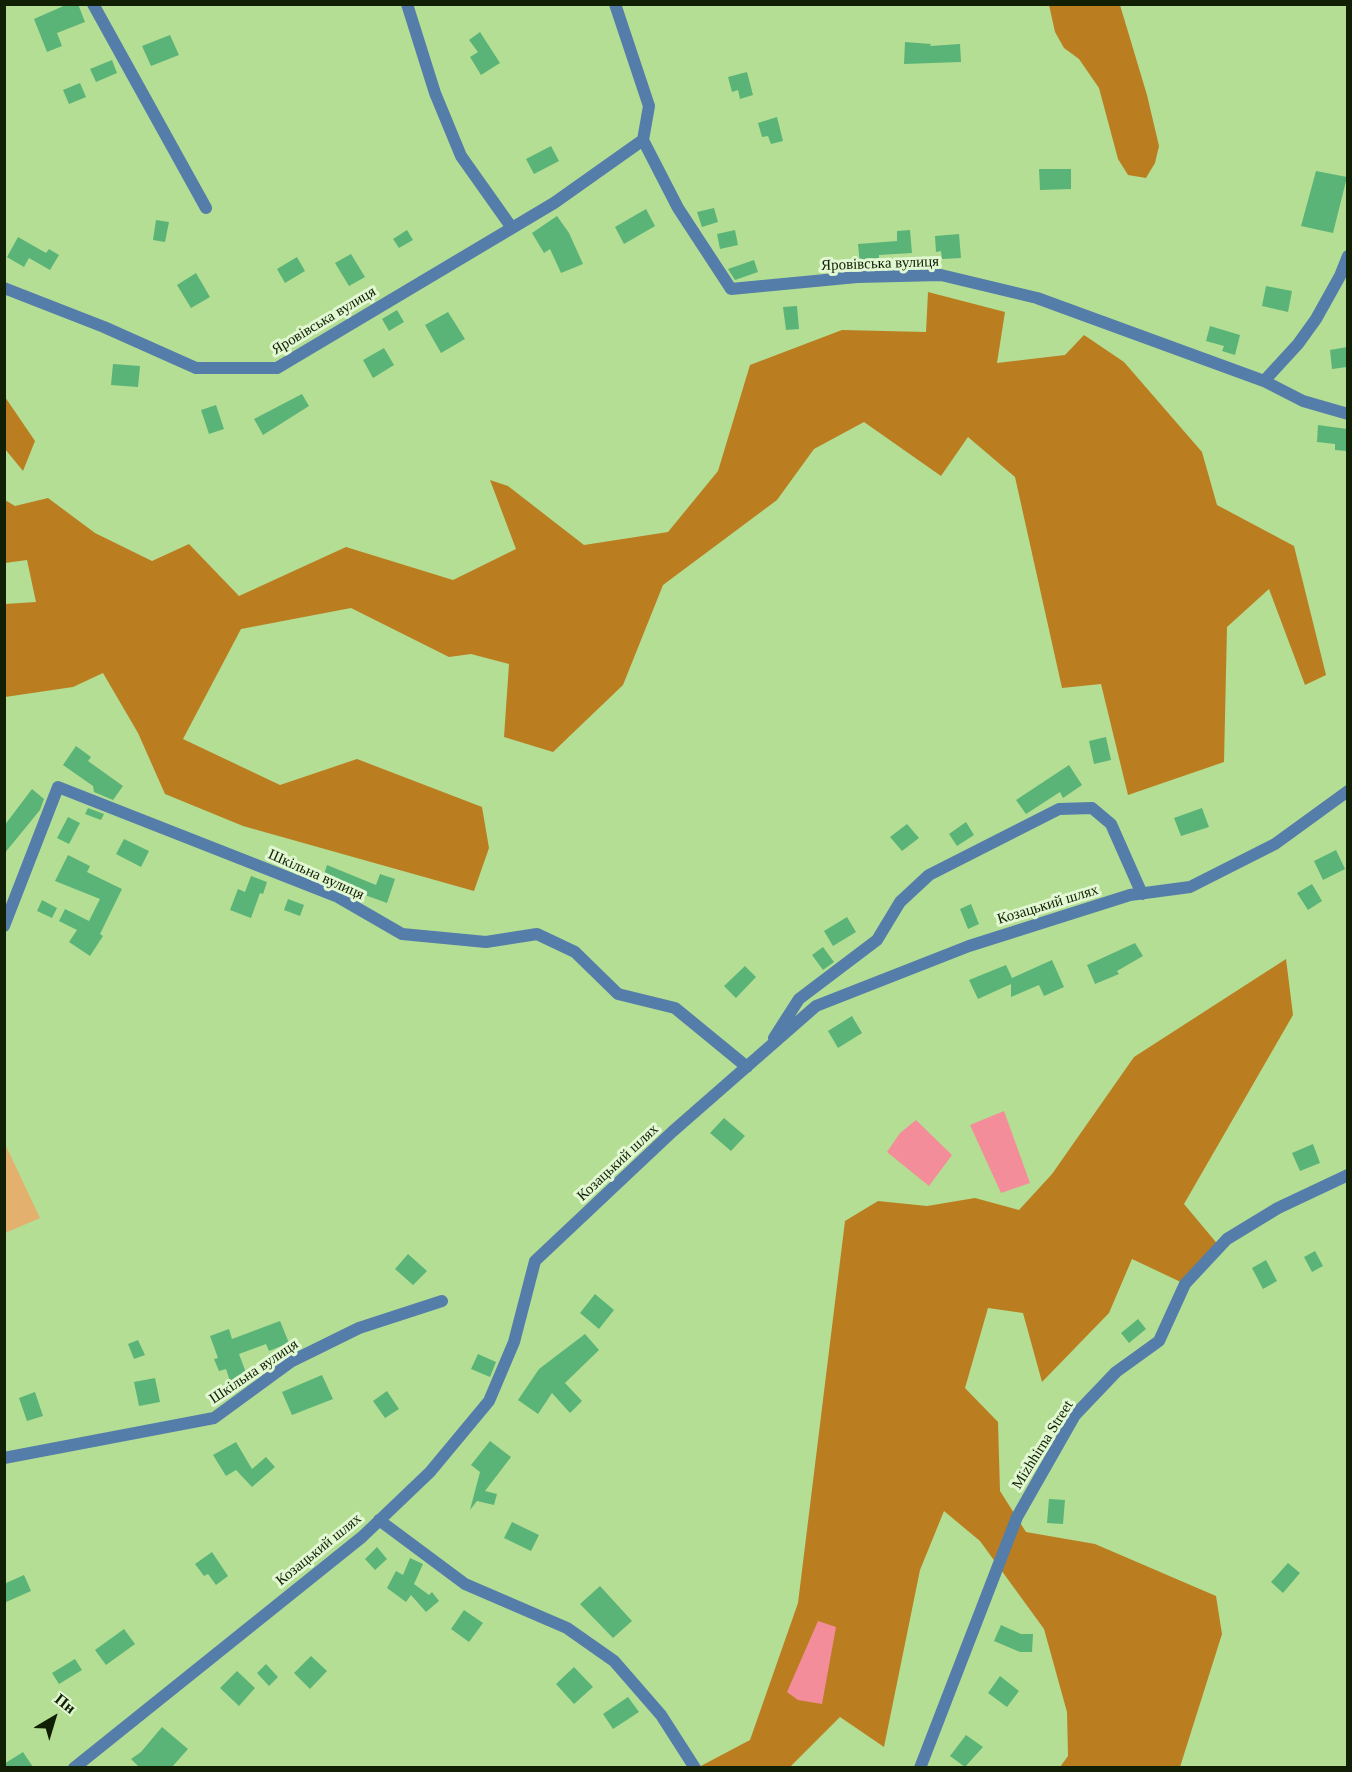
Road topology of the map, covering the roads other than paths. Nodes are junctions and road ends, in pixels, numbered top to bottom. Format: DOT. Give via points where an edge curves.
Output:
graph roads {
  1 [pos="93,4"];
  2 [pos="407,4"];
  3 [pos="615,4"];
  4 [pos="643,140"];
  5 [pos="206,208"];
  6 [pos="512,228"];
  7 [pos="1347,256"];
  8 [pos="4,288"];
  9 [pos="1263,381"];
  10 [pos="1347,414"];
  11 [pos="1347,791"];
  12 [pos="1142,894"];
  13 [pos="4,926"];
  14 [pos="765,1051"];
  15 [pos="747,1067"];
  16 [pos="1347,1175"];
  17 [pos="442,1301"];
  18 [pos="4,1458"];
  19 [pos="380,1520"];
  20 [pos="74,1767"];
  21 [pos="695,1767"];
  22 [pos="920,1767"];
  1 -- 5 [label="street"];
  2 -- 6 [label="street" via="435,93 461,156"];
  3 -- 4 [label="street" via="649,106"];
  4 -- 6 [label="street, Яровівська вулиця"];
  4 -- 9 [label="street, Яровівська вулиця" via="678,208 731,289 857,277 941,275 1037,298"];
  6 -- 8 [label="street, Яровівська вулиця" via="277,368 196,368"];
  7 -- 9 [label="street" via="1316,319"];
  9 -- 10 [label="street" via="1303,401"];
  11 -- 12 [label="street, Козацький шлях" via="1275,844 1201,882"];
  12 -- 14 [label="street, Козацький шлях" via="969,946 816,1006"];
  12 -- 14 [label="street" via="1111,824 1092,808 1059,808 928,875 900,902 877,940 799,999"];
  13 -- 15 [label="street, Шкільна вулиця" via="58,787 338,897 402,934 486,942 537,934 575,952 618,994 675,1008"];
  14 -- 15 [label="street, Козацький шлях"];
  15 -- 19 [label="street, Козацький шлях" via="535,1262 514,1342 489,1401 430,1472"];
  16 -- 22 [label="street, Mizhhirna Street" via="1278,1208 1227,1239 1185,1284 1159,1341 1116,1372 1075,1415 1017,1517"];
  17 -- 18 [label="street, Шкільна вулиця" via="359,1328 292,1361 214,1418"];
  19 -- 20 [label="street, Козацький шлях"];
  19 -- 21 [label="street" via="465,1584 567,1628 614,1661 660,1715"];
}
